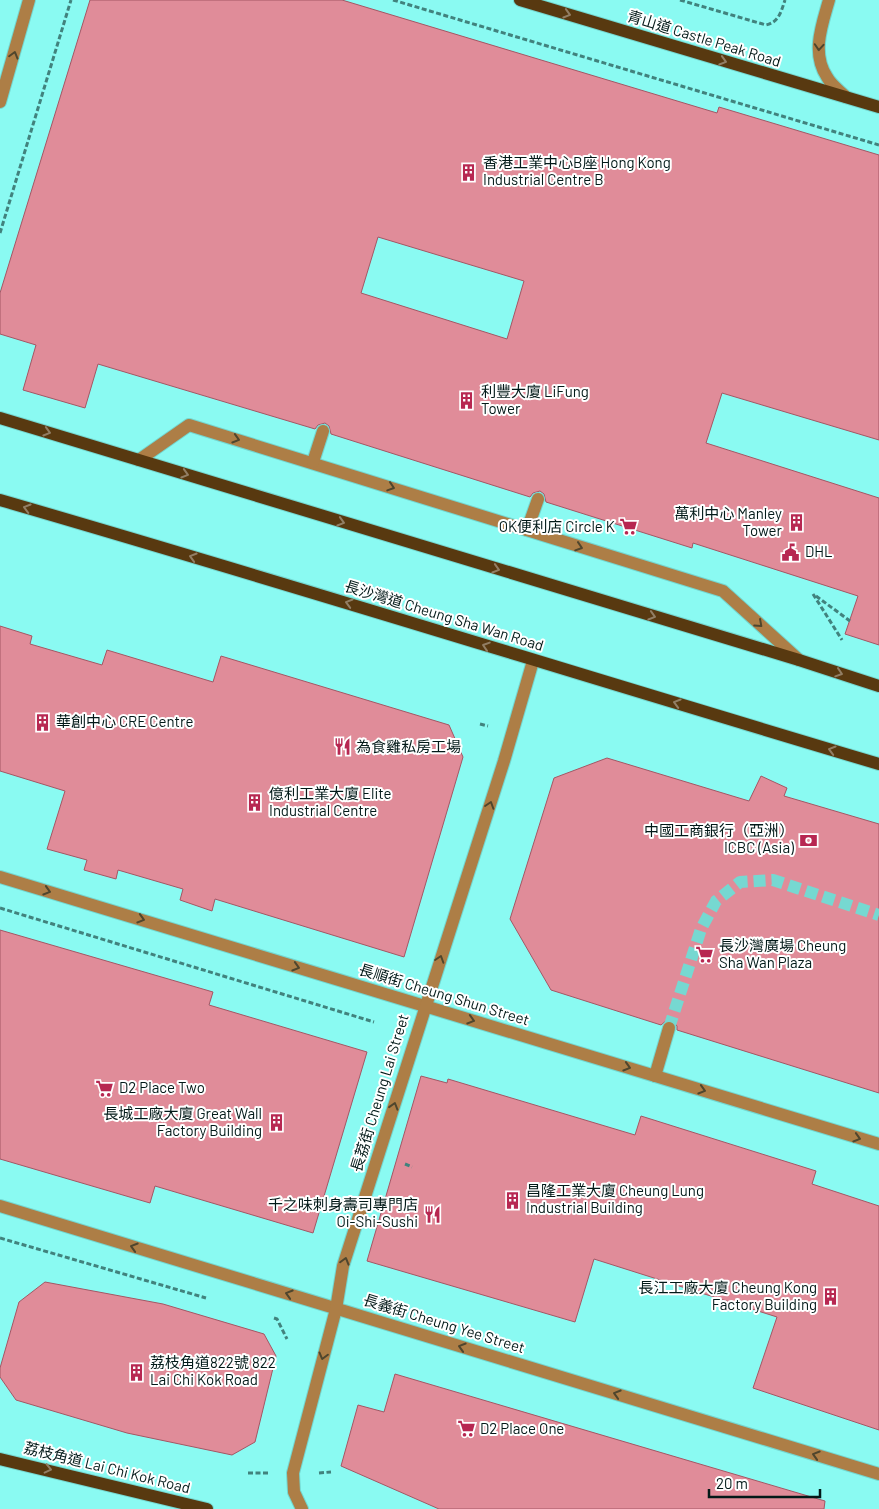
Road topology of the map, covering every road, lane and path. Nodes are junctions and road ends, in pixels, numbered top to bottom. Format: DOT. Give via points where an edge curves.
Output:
graph roads {
  1 [pos="29,0"];
  2 [pos="71,0"];
  3 [pos="393,0"];
  4 [pos="520,0"];
  5 [pos="680,0"];
  6 [pos="785,0"];
  7 [pos="830,0"];
  8 [pos="846,97"];
  9 [pos="0,99"];
  10 [pos="879,107"];
  11 [pos="879,146"];
  12 [pos="0,233"];
  13 [pos="0,418"];
  14 [pos="323,431"];
  15 [pos="139,460"];
  16 [pos="313,462"];
  17 [pos="538,499"];
  18 [pos="0,500"];
  19 [pos="527,530"];
  20 [pos="850,621"];
  21 [pos="842,640"];
  22 [pos="799,660"];
  23 [pos="533,661"];
  24 [pos="879,686"];
  25 [pos="879,764"];
  26 [pos="0,877"];
  27 [pos="0,908"];
  28 [pos="424,1006"];
  29 [pos="374,1022"];
  30 [pos="669,1028"];
  31 [pos="656,1076"];
  32 [pos="879,1144"];
  33 [pos="406,1157"];
  34 [pos="412,1167"];
  35 [pos="0,1206"];
  36 [pos="0,1238"];
  37 [pos="210,1300"];
  38 [pos="336,1308"];
  39 [pos="268,1317"];
  40 [pos="287,1339"];
  41 [pos="0,1459"];
  42 [pos="879,1474"];
  43 [pos="207,1509"];
  44 [pos="302,1509"];
  9 -- 1 [label="street, one-way"];
  2 -- 12 [label="path"];
  3 -- 11 [label="path"];
  4 -- 8 [label="main road, 青山道 Castle Peak Road, one-way"];
  5 -- 6 [label="path" via="766,26 779,17"];
  7 -- 8 [label="street, one-way" via="820,31 818,57 826,77"];
  8 -- 10 [label="main road, 青山道 Castle Peak Road"];
  13 -- 15 [label="main road, one-way"];
  14 -- 16 [label="street"];
  15 -- 16 [label="street, one-way" via="189,426"];
  15 -- 22 [label="main road, one-way"];
  16 -- 19 [label="street, one-way"];
  17 -- 19 [label="street"];
  23 -- 18 [label="main road, 長沙灣道 Cheung Sha Wan Road, one-way" via="396,617"];
  19 -- 22 [label="street, one-way" via="723,591"];
  20 -- 21 [label="path" via="813,594"];
  22 -- 24 [label="main road, one-way"];
  25 -- 23 [label="main road, 長沙灣道 Cheung Sha Wan Road, one-way"];
  28 -- 23 [label="street, 長荔街 Cheung Lai Street, one-way"];
  26 -- 28 [label="street, 長順街 Cheung Shun Street, one-way"];
  27 -- 29 [label="path"];
  28 -- 31 [label="street, 長順街 Cheung Shun Street, one-way"];
  38 -- 28 [label="street, 長荔街 Cheung Lai Street, one-way" via="343,1266"];
  30 -- 31 [label="street"];
  31 -- 32 [label="street, 長順街 Cheung Shun Street, one-way"];
  33 -- 34 [label="path" via="404,1165"];
  38 -- 35 [label="street, 長義街 Cheung Yee Street, one-way"];
  36 -- 37 [label="path"];
  42 -- 38 [label="street, 長義街 Cheung Yee Street, one-way"];
  38 -- 44 [label="street, 長荔街 Cheung Lai Street, one-way" via="293,1473 294,1492"];
  39 -- 40 [label="path" via="277,1319"];
  41 -- 43 [label="main road, 荔枝角道 Lai Chi Kok Road, one-way"];
}
